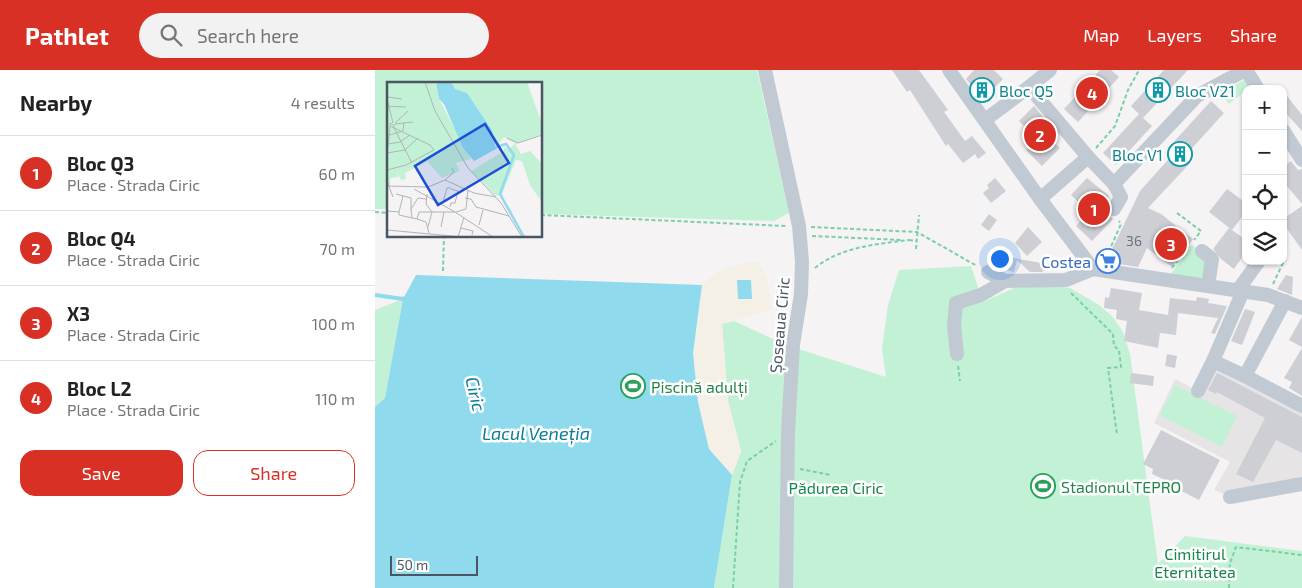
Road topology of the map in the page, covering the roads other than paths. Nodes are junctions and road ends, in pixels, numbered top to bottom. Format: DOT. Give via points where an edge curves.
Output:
graph roads {
  1 [pos="765,70"];
  2 [pos="949,70"];
  3 [pos="1050,70"];
  4 [pos="1245,70"];
  5 [pos="1255,85"];
  6 [pos="1029,87"];
  7 [pos="985,120"];
  8 [pos="1287,136"];
  9 [pos="1088,157"];
  10 [pos="1302,160"];
  11 [pos="1114,184"];
  12 [pos="1040,199"];
  13 [pos="1114,209"];
  14 [pos="1202,251"];
  15 [pos="1257,265"];
  16 [pos="1097,270"];
  17 [pos="988,272"];
  18 [pos="1005,281"];
  19 [pos="1208,286"];
  20 [pos="1241,290"];
  21 [pos="1285,301"];
  22 [pos="1302,308"];
  23 [pos="957,354"];
  24 [pos="1213,361"];
  25 [pos="1245,376"];
  26 [pos="1198,391"];
  27 [pos="1302,406"];
  28 [pos="1302,484"];
  29 [pos="1230,497"];
  30 [pos="786,588"];
  1 -- 30 [label="street, Șoseaua Ciric" via="795,231 801,282 793,345 788,432"];
  2 -- 7 [label="street"];
  3 -- 6 [label="street"];
  4 -- 5 [label="street"];
  4 -- 11 [label="street" via="1197,96"];
  6 -- 7 [label="street"];
  6 -- 9 [label="street"];
  7 -- 12 [label="street"];
  8 -- 10 [label="street"];
  9 -- 11 [label="street"];
  9 -- 12 [label="street"];
  11 -- 13 [label="street" via="1121,197"];
  12 -- 16 [label="street"];
  14 -- 19 [label="street" via="1212,259"];
  15 -- 20 [label="street"];
  16 -- 18 [label="street" via="1066,280"];
  16 -- 19 [label="street"];
  17 -- 18 [label="street"];
  18 -- 23 [label="street" via="981,295 956,302"];
  19 -- 20 [label="street"];
  20 -- 21 [label="street"];
  20 -- 24 [label="street"];
  21 -- 22 [label="street"];
  21 -- 25 [label="street"];
  24 -- 25 [label="street"];
  24 -- 26 [label="street"];
  25 -- 27 [label="street"];
  28 -- 29 [label="street"];
}
